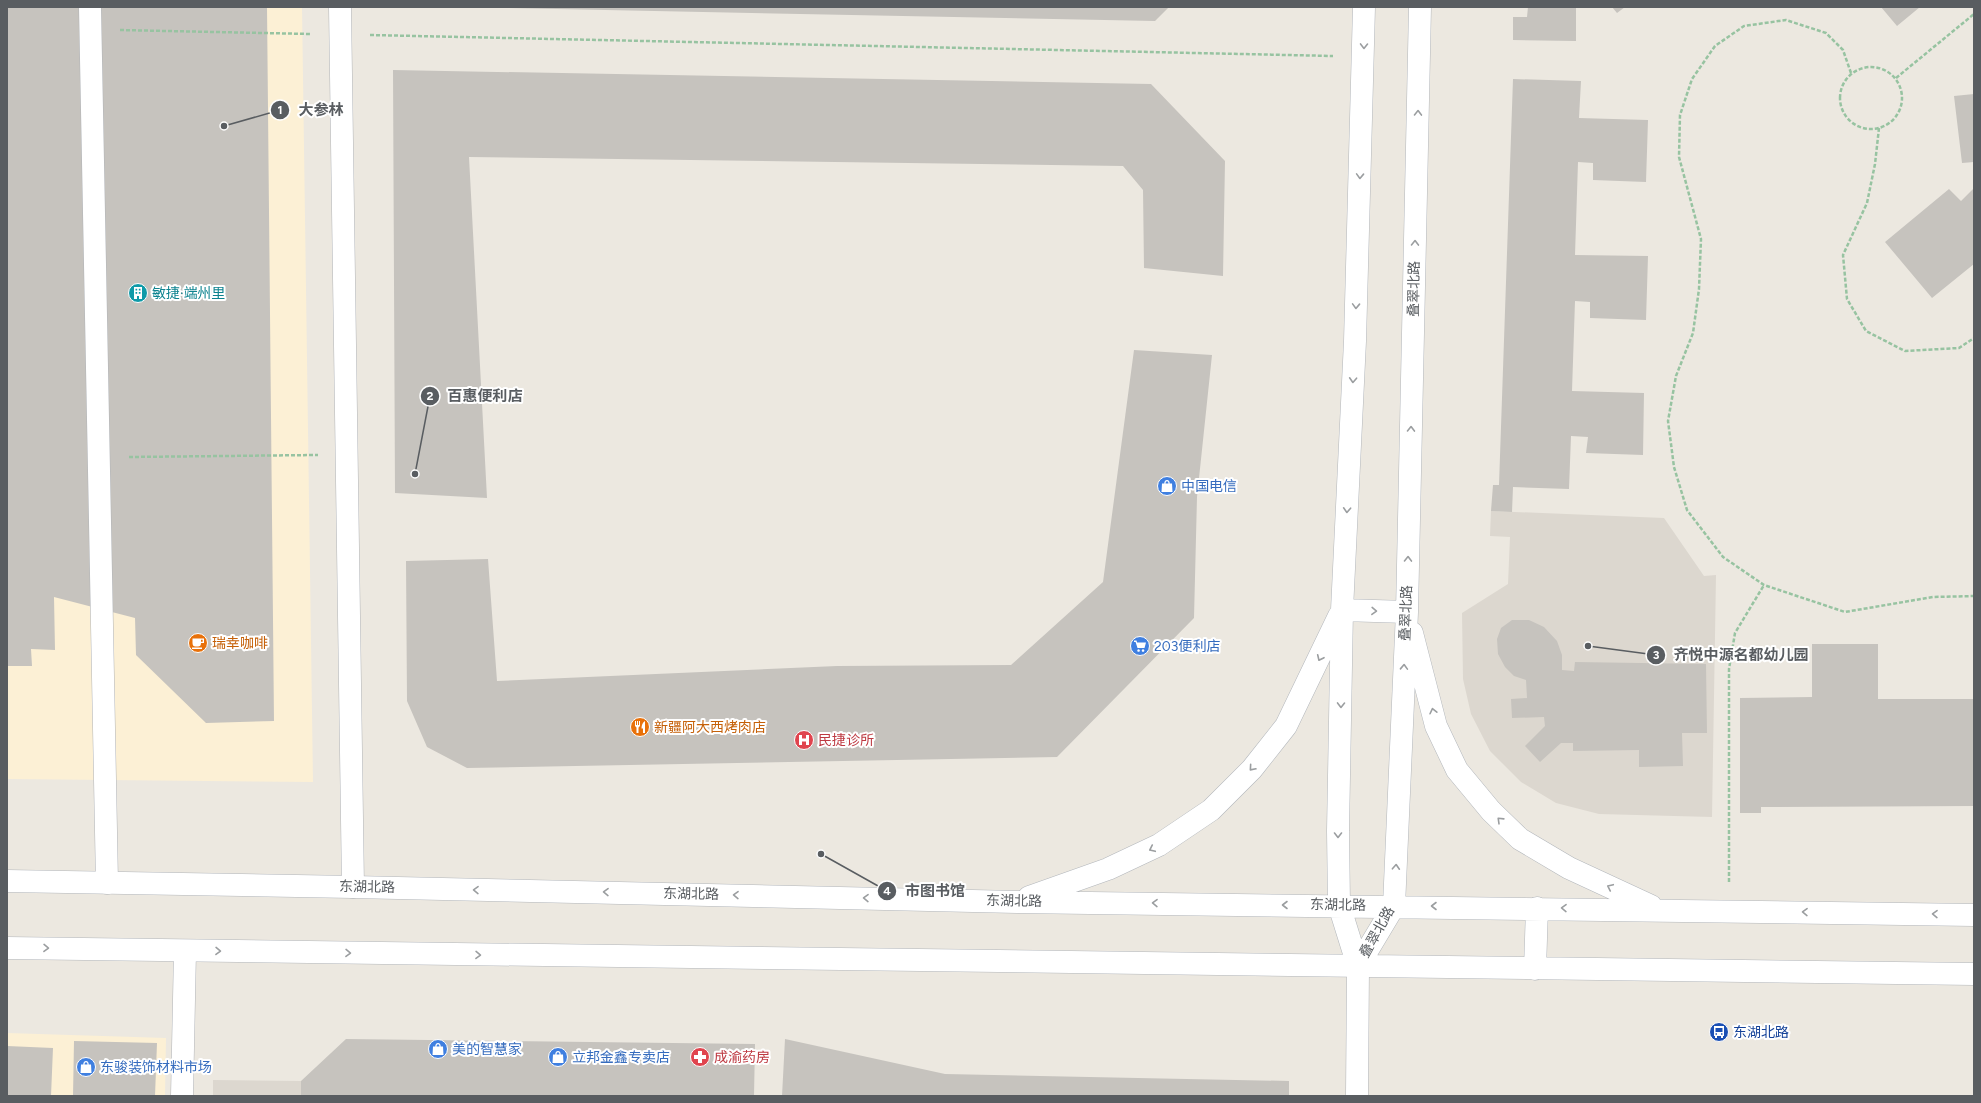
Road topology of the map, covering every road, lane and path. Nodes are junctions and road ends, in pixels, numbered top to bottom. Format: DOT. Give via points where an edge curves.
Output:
graph roads {
  1 [pos="90,7"];
  2 [pos="340,7"];
  3 [pos="1364,7"];
  4 [pos="1420,7"];
  5 [pos="1974,14"];
  6 [pos="91,30"];
  7 [pos="341,35"];
  8 [pos="1363,56"];
  9 [pos="1851,73"];
  10 [pos="1896,78"];
  11 [pos="1879,128"];
  12 [pos="1974,338"];
  13 [pos="346,454"];
  14 [pos="99,458"];
  15 [pos="1764,585"];
  16 [pos="1974,596"];
  17 [pos="1342,610"];
  18 [pos="1407,612"];
  19 [pos="7,881"];
  20 [pos="107,883"];
  21 [pos="352,887"];
  22 [pos="1016,902"];
  23 [pos="1339,905"];
  24 [pos="1394,906"];
  25 [pos="1536,908"];
  26 [pos="1659,909"];
  27 [pos="1730,910"];
  28 [pos="1974,915"];
  29 [pos="7,948"];
  30 [pos="185,951"];
  31 [pos="1358,966"];
  32 [pos="1535,969"];
  33 [pos="1974,974"];
  34 [pos="182,1096"];
  35 [pos="1357,1096"];
  1 -- 6 [label="main road"];
  2 -- 7 [label="main road"];
  3 -- 8 [label="main road, 叠翠北路, one-way"];
  18 -- 4 [label="main road, 叠翠北路, one-way"];
  5 -- 10 [label="path"];
  6 -- 7 [label="path"];
  6 -- 14 [label="main road"];
  7 -- 8 [label="path"];
  7 -- 13 [label="main road"];
  8 -- 17 [label="main road, 叠翠北路, one-way" via="1355,341"];
  9 -- 10 [label="path" via="1862,67 1874,66 1886,70"];
  9 -- 11 [label="path" via="1843,82 1839,94 1840,106 1845,117 1866,129"];
  9 -- 15 [label="path" via="1843,50 1826,33 1786,20 1744,26 1715,46 1692,79 1680,115 1679,157 1701,239 1699,289 1693,333 1676,376 1668,421 1674,467 1687,510 1723,557"];
  10 -- 11 [label="path" via="1901,89 1902,102 1898,114 1890,123"];
  11 -- 12 [label="path" via="1867,203 1844,256 1848,299 1866,331 1905,351 1959,348"];
  13 -- 14 [label="path"];
  13 -- 21 [label="main road"];
  14 -- 20 [label="main road"];
  15 -- 16 [label="path" via="1845,612 1933,597"];
  15 -- 27 [label="path" via="1735,634 1729,669"];
  17 -- 18 [label="main road, one-way"];
  17 -- 22 [label="main road, one-way" via="1286,726 1252,769 1211,810 1159,845 1108,869"];
  17 -- 23 [label="main road, 叠翠北路, one-way"];
  24 -- 18 [label="main road, 叠翠北路, one-way"];
  26 -- 18 [label="main road, one-way" via="1569,868 1520,839 1491,811 1458,770 1436,726"];
  19 -- 20 [label="main road, 东湖北路"];
  20 -- 21 [label="main road, 东湖北路"];
  22 -- 21 [label="main road, 东湖北路, one-way"];
  23 -- 22 [label="main road, 东湖北路, one-way"];
  23 -- 24 [label="main road, 东湖北路"];
  23 -- 31 [label="main road, 叠翠北路"];
  25 -- 24 [label="main road, 东湖北路, one-way"];
  24 -- 31 [label="main road, 叠翠北路"];
  26 -- 25 [label="main road, 东湖北路, one-way"];
  25 -- 32 [label="main road"];
  26 -- 27 [label="main road, 东湖北路"];
  28 -- 27 [label="main road, 东湖北路, one-way"];
  29 -- 30 [label="main road, one-way"];
  30 -- 31 [label="main road, one-way"];
  30 -- 34 [label="main road"];
  31 -- 32 [label="main road"];
  31 -- 35 [label="main road"];
  32 -- 33 [label="main road"];
}
